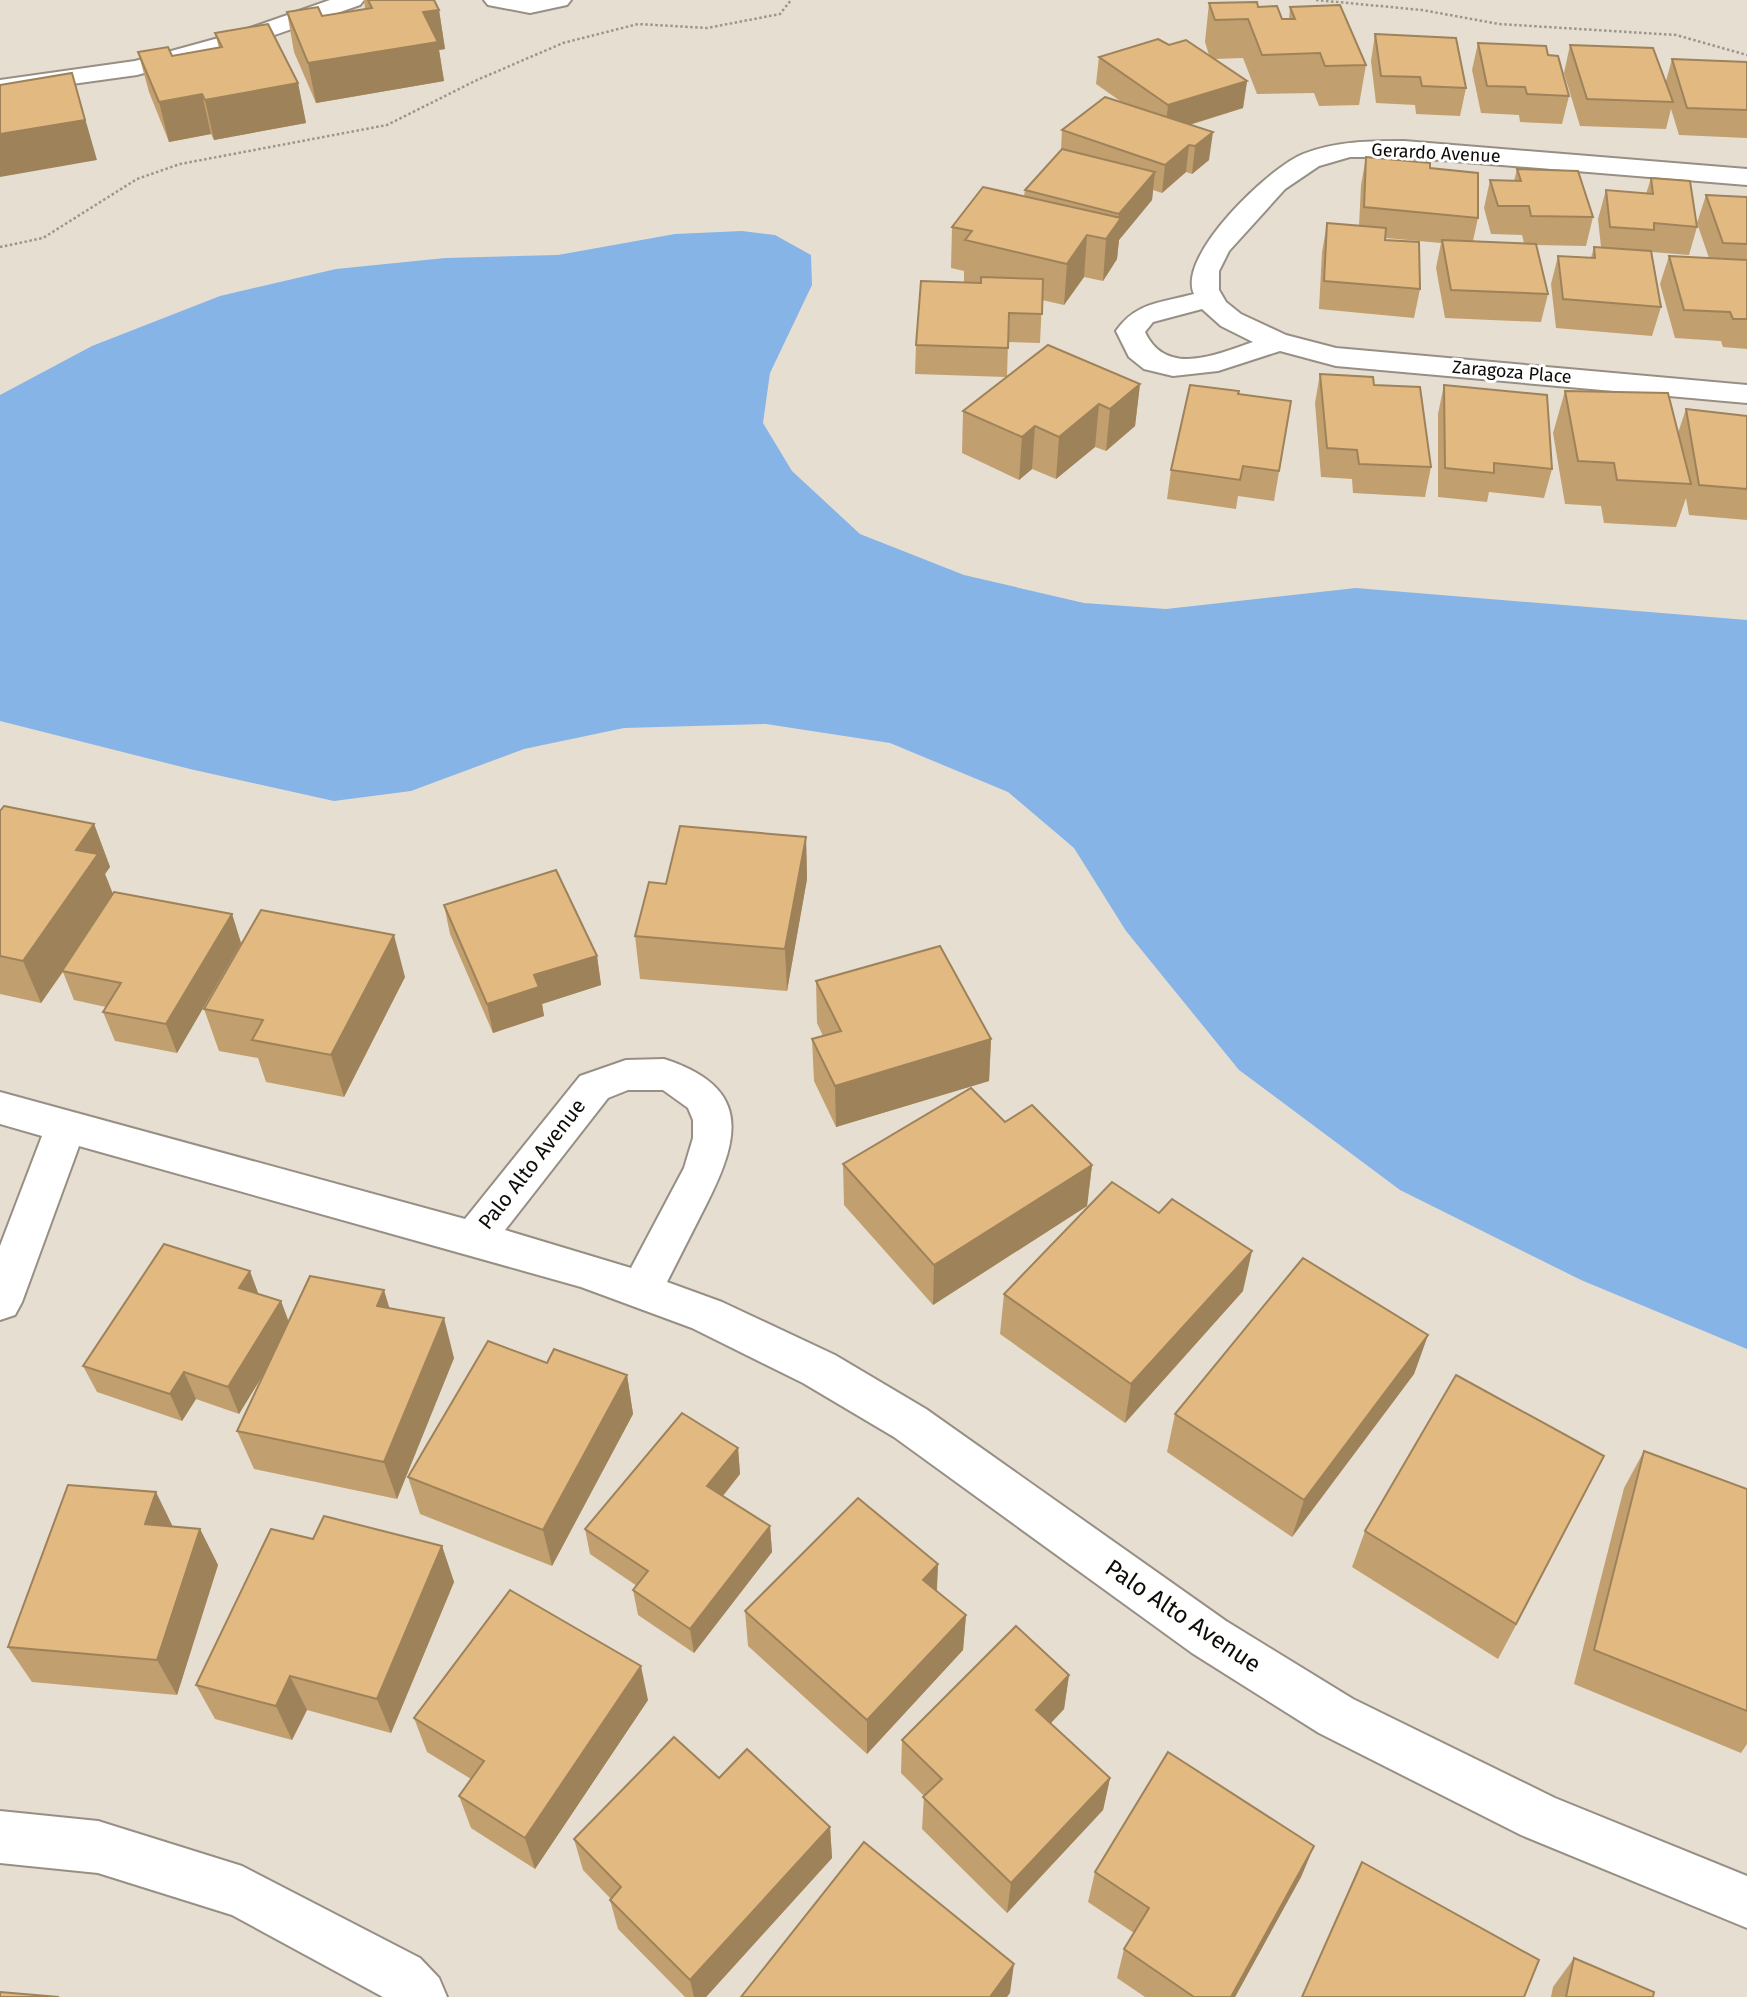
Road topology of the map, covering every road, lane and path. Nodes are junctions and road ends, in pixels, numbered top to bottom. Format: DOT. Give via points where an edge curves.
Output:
graph roads {
  1 [pos="352,0"];
  2 [pos="496,0"];
  3 [pos="559,0"];
  4 [pos="791,0"];
  5 [pos="1316,0"];
  6 [pos="1747,55"];
  7 [pos="0,87"];
  8 [pos="1747,177"];
  9 [pos="0,247"];
  10 [pos="1211,298"];
  11 [pos="1278,342"];
  12 [pos="1747,394"];
  13 [pos="0,1108"];
  14 [pos="66,1127"];
  15 [pos="474,1238"];
  16 [pos="641,1290"];
  17 [pos="0,1302"];
  18 [pos="0,1837"];
  19 [pos="1747,1902"];
  20 [pos="420,1997"];
  1 -- 7 [label="street" via="242,39 137,68"];
  2 -- 3 [label="street" via="530,6"];
  4 -- 9 [label="path" via="780,14 707,28 638,24 563,43 387,125 180,164 137,179 43,237"];
  5 -- 6 [label="path" via="1422,10 1499,24 1676,35"];
  8 -- 10 [label="street, Gerardo Avenue" via="1404,149 1369,148 1325,155 1278,178 1217,249 1205,268"];
  10 -- 11 [label="street, Zaragoza Place" via="1236,322"];
  10 -- 11 [label="street" via="1143,316 1130,331 1138,350 1162,364 1200,367"];
  11 -- 12 [label="street, Zaragoza Place" via="1362,360"];
  13 -- 14 [label="street, Palo Alto Avenue"];
  14 -- 15 [label="street, Palo Alto Avenue"];
  14 -- 17 [label="street"];
  15 -- 16 [label="street, Palo Alto Avenue"];
  15 -- 16 [label="street, Palo Alto Avenue" via="594,1087 626,1075 664,1074 703,1098 713,1120 713,1138 704,1169"];
  16 -- 19 [label="street, Palo Alto Avenue" via="707,1315 820,1369 910,1423 1209,1637 1336,1716 1539,1817"];
  18 -- 20 [label="street" via="99,1847 242,1892 401,1978"];
}
